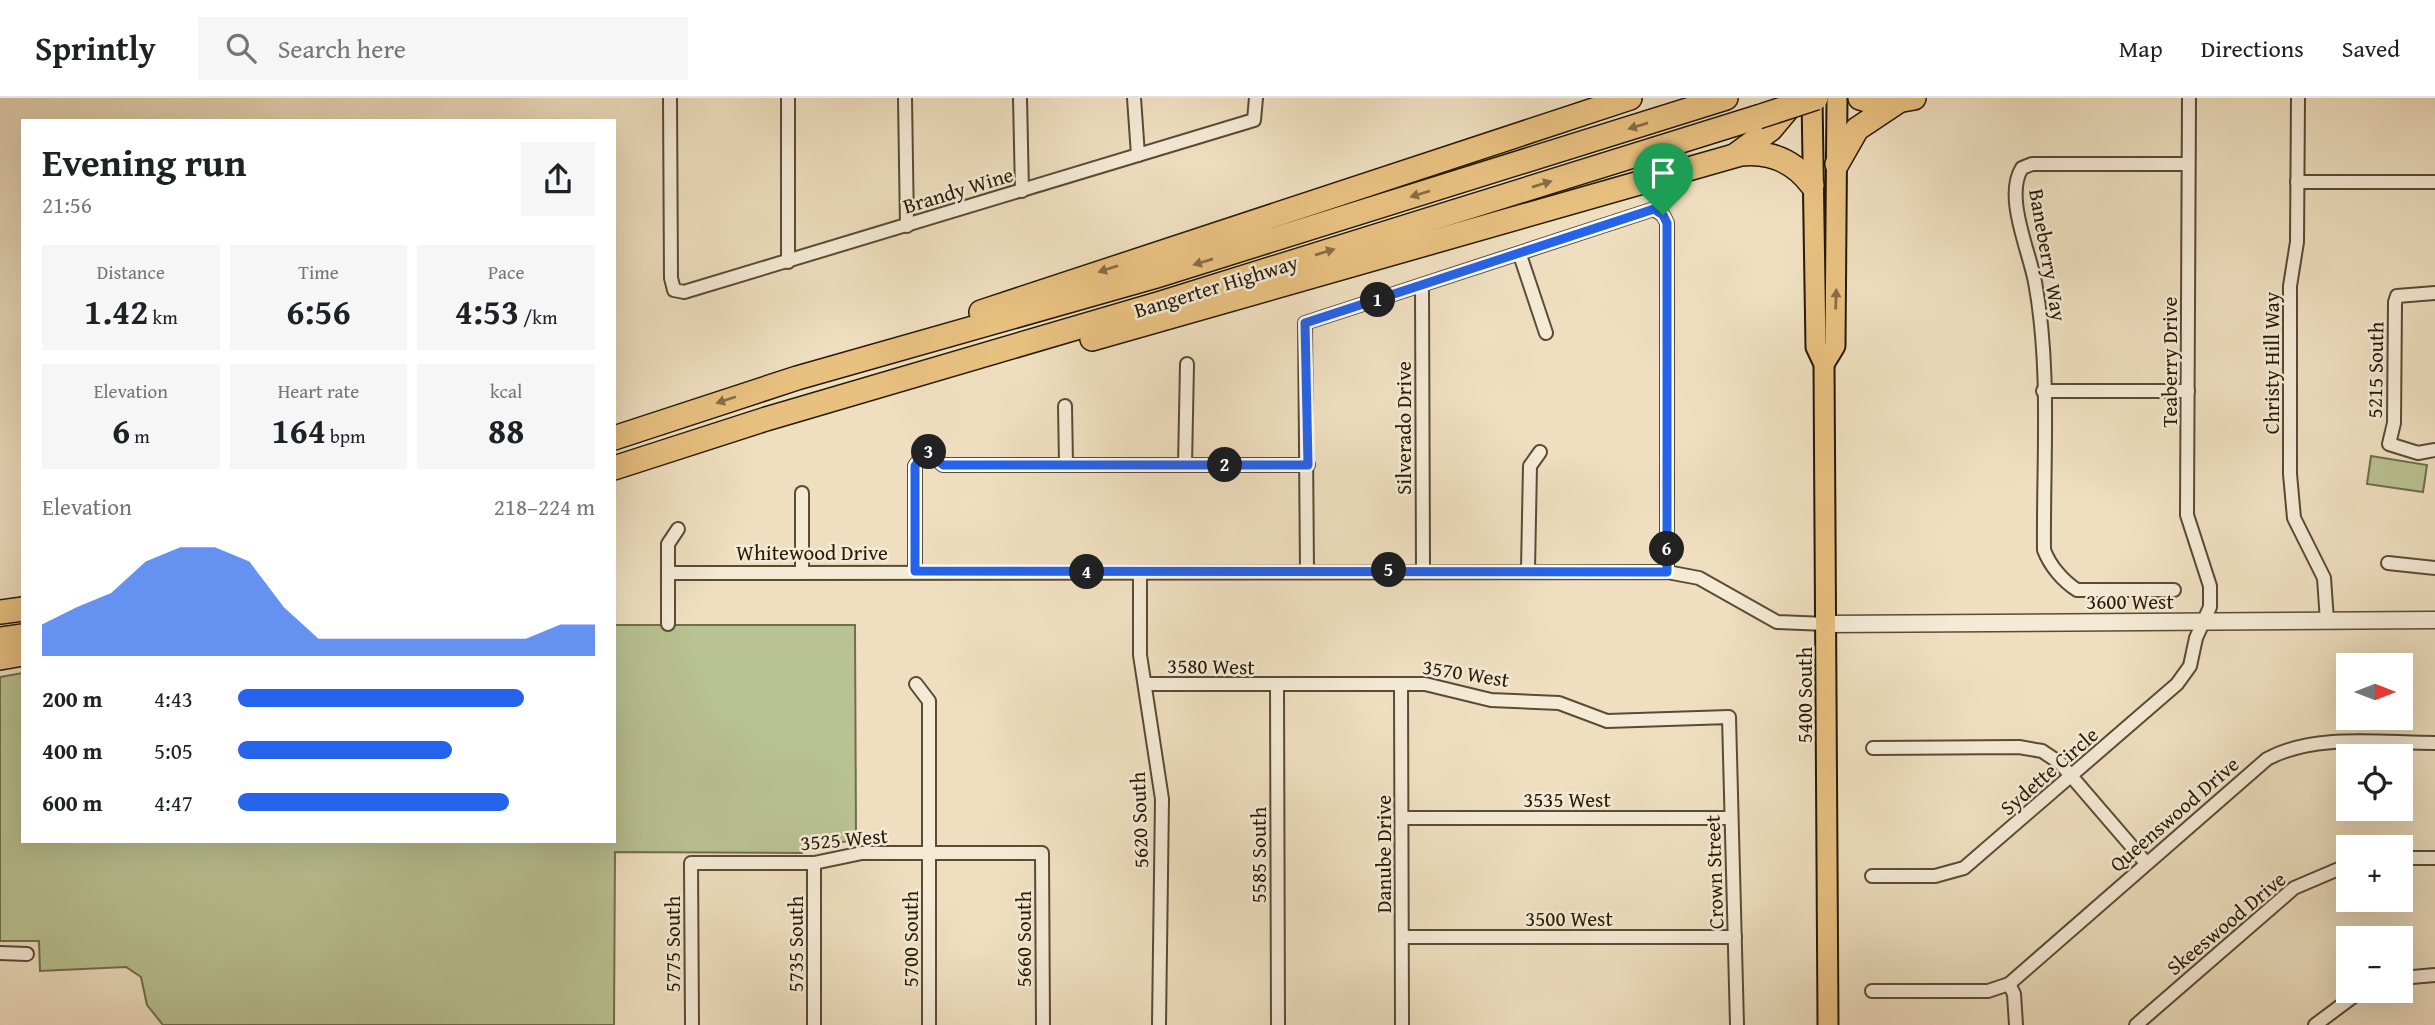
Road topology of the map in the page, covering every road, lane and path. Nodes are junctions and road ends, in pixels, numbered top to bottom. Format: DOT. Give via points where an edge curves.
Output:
graph roads {
  1 [pos="670,98"];
  2 [pos="788,98"];
  3 [pos="905,98"];
  4 [pos="1020,98"];
  5 [pos="1134,98"];
  6 [pos="1256,98"];
  7 [pos="1630,98"];
  8 [pos="1726,98"];
  9 [pos="1810,98"];
  10 [pos="1837,98"];
  11 [pos="1860,98"];
  12 [pos="2189,98"];
  13 [pos="2298,98"];
  14 [pos="1905,101"];
  15 [pos="1138,155"];
  16 [pos="1731,157"];
  17 [pos="1837,164"];
  18 [pos="2188,164"];
  19 [pos="2297,182"];
  20 [pos="2435,182"];
  21 [pos="1812,185"];
  22 [pos="1022,191"];
  23 [pos="907,226"];
  24 [pos="1520,255"];
  25 [pos="788,262"];
  26 [pos="1422,286"];
  27 [pos="2435,293"];
  28 [pos="1546,333"];
  29 [pos="1187,363"];
  30 [pos="1824,364"];
  31 [pos="757,390"];
  32 [pos="2043,391"];
  33 [pos="2188,391"];
  34 [pos="1065,406"];
  35 [pos="766,419"];
  36 [pos="616,437"];
  37 [pos="2435,450"];
  38 [pos="1540,452"];
  39 [pos="1066,464"];
  40 [pos="1185,465"];
  41 [pos="1308,465"];
  42 [pos="616,467"];
  43 [pos="802,493"];
  44 [pos="678,529"];
  45 [pos="2388,563"];
  46 [pos="2435,568"];
  47 [pos="1528,569"];
  48 [pos="1307,570"];
  49 [pos="1423,570"];
  50 [pos="802,571"];
  51 [pos="915,571"];
  52 [pos="1667,572"];
  53 [pos="668,573"];
  54 [pos="1140,573"];
  55 [pos="2174,590"];
  56 [pos="0,603"];
  57 [pos="21,603"];
  58 [pos="21,609"];
  59 [pos="0,612"];
  60 [pos="2435,620"];
  61 [pos="2328,621"];
  62 [pos="2204,622"];
  63 [pos="668,624"];
  64 [pos="1826,624"];
  65 [pos="21,636"];
  66 [pos="0,639"];
  67 [pos="21,654"];
  68 [pos="0,659"];
  69 [pos="916,684"];
  70 [pos="1145,684"];
  71 [pos="1401,684"];
  72 [pos="1277,685"];
  73 [pos="1729,717"];
  74 [pos="2435,743"];
  75 [pos="1873,748"];
  76 [pos="2072,777"];
  77 [pos="1403,818"];
  78 [pos="1731,818"];
  79 [pos="929,853"];
  80 [pos="1042,853"];
  81 [pos="2413,858"];
  82 [pos="2435,858"];
  83 [pos="691,863"];
  84 [pos="814,863"];
  85 [pos="2146,863"];
  86 [pos="2336,870"];
  87 [pos="1872,876"];
  88 [pos="1402,937"];
  89 [pos="1735,937"];
  90 [pos="0,953"];
  91 [pos="27,954"];
  92 [pos="2435,975"];
  93 [pos="2413,977"];
  94 [pos="2009,984"];
  95 [pos="1872,991"];
  96 [pos="2345,1003"];
  97 [pos="692,1025"];
  98 [pos="814,1025"];
  99 [pos="929,1025"];
  100 [pos="1043,1025"];
  101 [pos="1159,1025"];
  102 [pos="1278,1025"];
  103 [pos="1402,1025"];
  104 [pos="1737,1025"];
  105 [pos="1828,1025"];
  106 [pos="2016,1025"];
  107 [pos="2136,1025"];
  108 [pos="2315,1025"];
  1 -- 25 [label="street, Brandy Wine" via="674,290 695,292"];
  2 -- 25 [label="street"];
  3 -- 23 [label="street"];
  4 -- 22 [label="street"];
  5 -- 15 [label="street"];
  6 -- 15 [label="street, Brandy Wine" via="1254,120"];
  7 -- 31 [label="highway, one-way" via="1242,224"];
  8 -- 31 [label="highway, Bangerter Highway, one-way" via="1140,281"];
  9 -- 16 [label="highway"];
  9 -- 21 [label="main road, 5400 South"];
  35 -- 9 [label="highway, Bangerter Highway, one-way, bridge" via="1161,303"];
  10 -- 17 [label="main road, 5400 South"];
  11 -- 14 [label="highway" via="1871,103"];
  12 -- 18 [label="street, Teaberry Drive"];
  13 -- 19 [label="street, Christy Hill Way"];
  14 -- 17 [label="highway" via="1857,129"];
  15 -- 22 [label="street, Brandy Wine"];
  16 -- 21 [label="highway" via="1772,155 1792,164"];
  16 -- 35 [label="highway" via="1217,306"];
  30 -- 17 [label="main road, 5400 South, one-way" via="1835,346"];
  18 -- 32 [label="street, Baneberry Way" via="2032,164 2022,168 2014,188 2043,330"];
  18 -- 33 [label="street, Teaberry Drive"];
  19 -- 20 [label="street"];
  19 -- 61 [label="street, Christy Hill Way" via="2297,242 2290,286 2290,474 2294,518 2324,578"];
  21 -- 30 [label="main road, 5400 South" via="1816,346"];
  22 -- 23 [label="street, Brandy Wine"];
  23 -- 25 [label="street, Brandy Wine"];
  24 -- 26 [label="street"];
  24 -- 28 [label="street"];
  24 -- 52 [label="street" via="1654,209 1667,223"];
  26 -- 41 [label="street" via="1305,323"];
  26 -- 49 [label="street, Silverado Drive"];
  27 -- 37 [label="street, 5215 South" via="2397,296 2394,423 2389,444 2418,453"];
  29 -- 40 [label="street"];
  30 -- 64 [label="main road, 5400 South"];
  31 -- 36 [label="highway, Bangerter Highway, one-way"];
  32 -- 33 [label="street"];
  32 -- 55 [label="street" via="2044,550 2048,560 2077,590"];
  33 -- 62 [label="street, Teaberry Drive" via="2188,515 2210,586"];
  34 -- 39 [label="street"];
  35 -- 42 [label="highway, Bangerter Highway"];
  38 -- 47 [label="street" via="1530,466"];
  39 -- 40 [label="street"];
  39 -- 51 [label="street" via="943,465 926,450 915,466"];
  40 -- 41 [label="street"];
  41 -- 48 [label="street"];
  43 -- 50 [label="street"];
  44 -- 53 [label="street" via="668,544"];
  45 -- 46 [label="street"];
  47 -- 49 [label="street, Whitewood Drive"];
  47 -- 52 [label="street, Whitewood Drive"];
  48 -- 49 [label="street, Whitewood Drive"];
  48 -- 54 [label="street, Whitewood Drive"];
  50 -- 51 [label="street, Whitewood Drive"];
  50 -- 53 [label="street, Whitewood Drive"];
  51 -- 54 [label="street, Whitewood Drive"];
  52 -- 64 [label="street, Whitewood Drive" via="1699,578 1777,622"];
  53 -- 63 [label="street"];
  54 -- 70 [label="street, 5620 South" via="1140,655"];
  56 -- 57 [label="highway"];
  58 -- 59 [label="highway"];
  60 -- 61 [label="street, 3600 West"];
  61 -- 62 [label="street, 3600 West"];
  62 -- 64 [label="street, 3600 West"];
  62 -- 76 [label="street, Sydette Circle" via="2185,676"];
  64 -- 105 [label="main road, 5400 South"];
  65 -- 66 [label="highway"];
  67 -- 68 [label="highway"];
  69 -- 79 [label="street, 5700 South" via="929,701"];
  70 -- 72 [label="street, 3580 West"];
  70 -- 101 [label="street, 5620 South" via="1163,799"];
  71 -- 72 [label="street, 3570 West"];
  71 -- 73 [label="street, 3570 West" via="1435,685 1491,700 1545,701 1607,721"];
  71 -- 77 [label="street, Danube Drive"];
  72 -- 102 [label="street, 5585 South"];
  73 -- 78 [label="street, Crown Street"];
  74 -- 85 [label="street, Queenswood Drive" via="2317,744 2284,750 2267,759"];
  75 -- 76 [label="street" via="2032,748 2051,756"];
  76 -- 85 [label="street"];
  76 -- 87 [label="street, Sydette Circle" via="1964,868 1936,876"];
  77 -- 78 [label="street, 3535 West"];
  77 -- 88 [label="street, Danube Drive"];
  78 -- 89 [label="street, Crown Street"];
  79 -- 80 [label="street, 3525 West"];
  79 -- 84 [label="street, 3525 West" via="853,854"];
  79 -- 99 [label="street, 5700 South"];
  80 -- 100 [label="street, 5660 South"];
  81 -- 82 [label="street"];
  83 -- 84 [label="street, 3525 West"];
  83 -- 97 [label="street, 5775 South"];
  84 -- 98 [label="street, 5735 South"];
  85 -- 94 [label="street, Queenswood Drive"];
  86 -- 107 [label="street, Skeeswood Drive" via="2294,888"];
  88 -- 89 [label="street, 3500 West"];
  88 -- 103 [label="street, Danube Drive"];
  89 -- 104 [label="street, Crown Street"];
  90 -- 91 [label="street"];
  92 -- 93 [label="street"];
  94 -- 95 [label="street" via="1988,990"];
  94 -- 106 [label="street"];
  96 -- 108 [label="street"];
}
